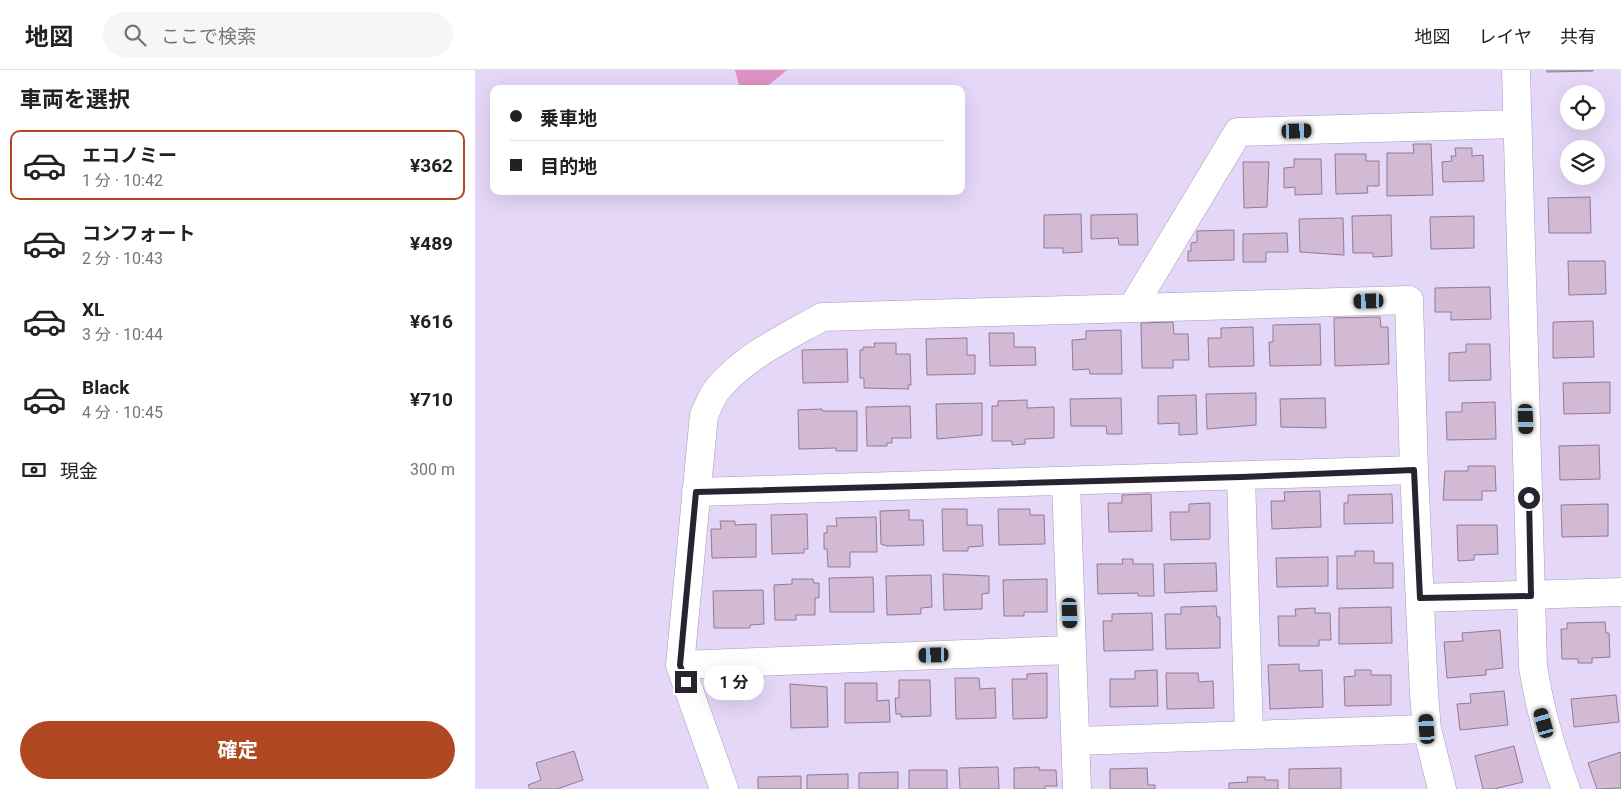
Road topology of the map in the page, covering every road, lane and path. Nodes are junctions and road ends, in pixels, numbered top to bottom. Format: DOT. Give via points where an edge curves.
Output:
graph roads {
  1 [pos="1516,70"];
  2 [pos="1517,124"];
  3 [pos="1132,308"];
  4 [pos="1414,470"];
  5 [pos="1241,477"];
  6 [pos="1066,482"];
  7 [pos="696,492"];
  8 [pos="1621,592"];
  9 [pos="1531,596"];
  10 [pos="1420,598"];
  11 [pos="1071,650"];
  12 [pos="680,665"];
  13 [pos="1427,729"];
  14 [pos="1249,733"];
  15 [pos="1077,741"];
  16 [pos="724,789"];
  17 [pos="1077,789"];
  18 [pos="1442,789"];
  19 [pos="1566,789"];
  1 -- 2 [label="street"];
  2 -- 3 [label="street" via="1238,132"];
  2 -- 9 [label="street"];
  3 -- 4 [label="street" via="1409,300"];
  3 -- 7 [label="street" via="822,317 759,353 733,372 715,392 704,416"];
  4 -- 5 [label="street"];
  4 -- 10 [label="street"];
  5 -- 6 [label="street"];
  5 -- 14 [label="street"];
  6 -- 7 [label="street"];
  6 -- 11 [label="street"];
  7 -- 12 [label="street"];
  8 -- 9 [label="street"];
  9 -- 10 [label="street"];
  9 -- 19 [label="street" via="1533,668 1552,751"];
  10 -- 13 [label="street"];
  11 -- 12 [label="street"];
  11 -- 15 [label="street"];
  12 -- 16 [label="street"];
  13 -- 14 [label="street"];
  13 -- 18 [label="street"];
  14 -- 15 [label="street"];
  15 -- 17 [label="street"];
}
